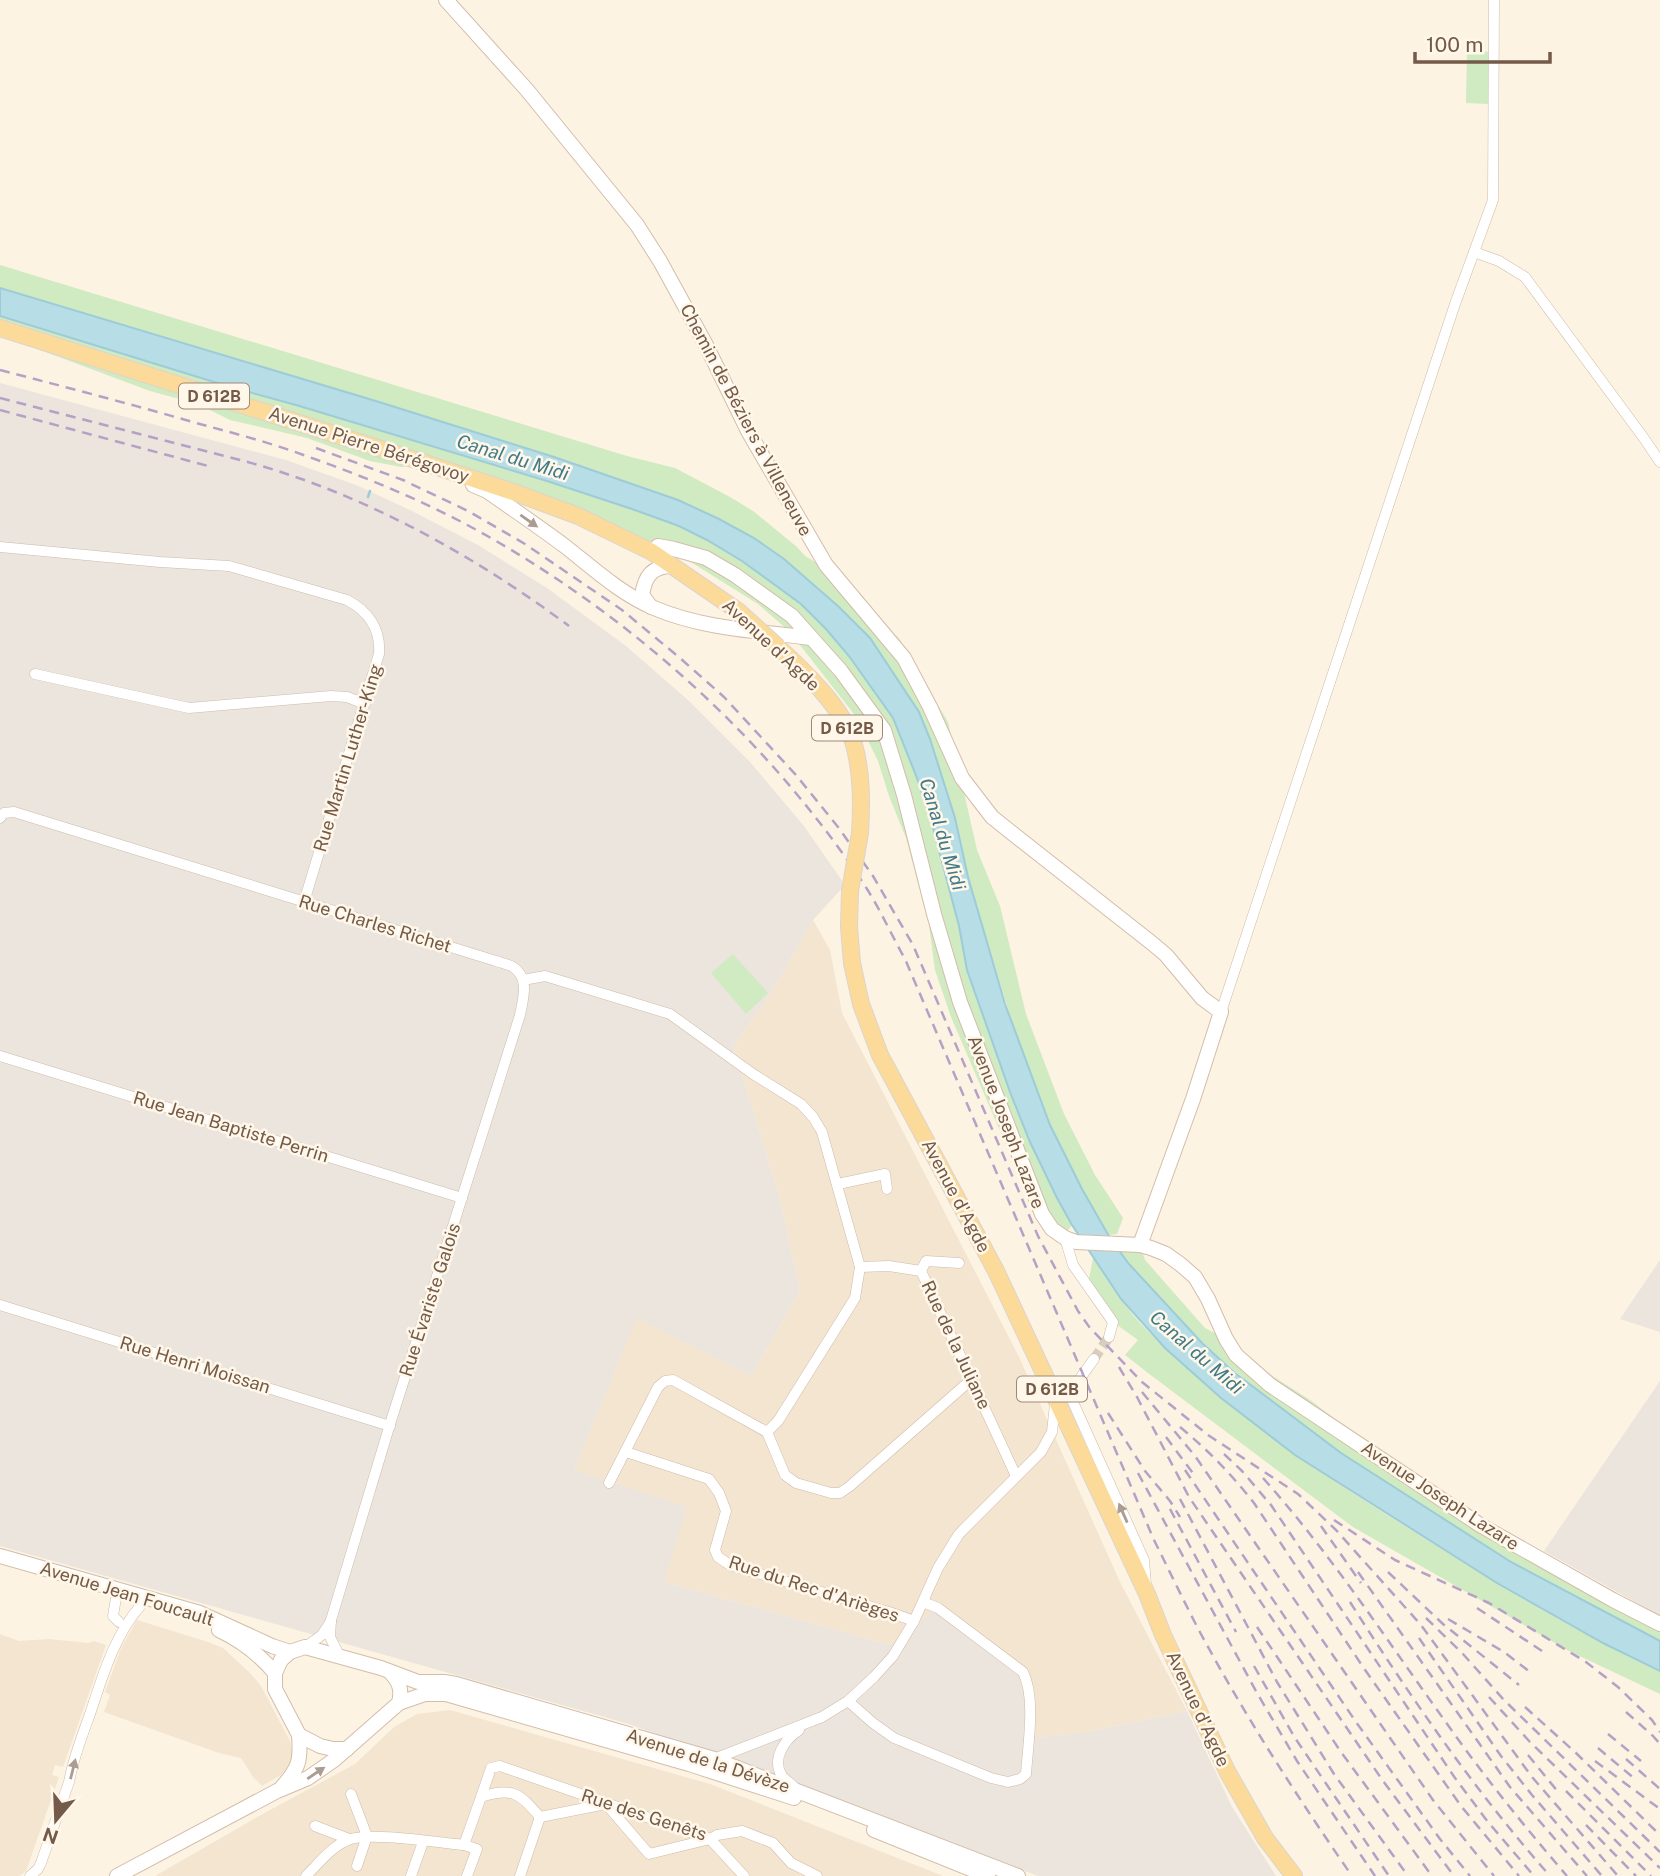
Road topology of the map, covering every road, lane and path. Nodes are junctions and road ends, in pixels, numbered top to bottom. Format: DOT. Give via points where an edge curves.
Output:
graph roads {
  1 [pos="446,0"];
  2 [pos="1494,0"];
  3 [pos="1475,252"];
  4 [pos="0,328"];
  5 [pos="1660,462"];
  6 [pos="428,464"];
  7 [pos="0,547"];
  8 [pos="652,552"];
  9 [pos="673,566"];
  10 [pos="652,608"];
  11 [pos="811,638"];
  12 [pos="35,674"];
  13 [pos="365,704"];
  14 [pos="2,816"];
  15 [pos="303,902"];
  16 [pos="523,980"];
  17 [pos="1221,1012"];
  18 [pos="0,1056"];
  19 [pos="838,1184"];
  20 [pos="887,1189"];
  21 [pos="462,1198"];
  22 [pos="1071,1240"];
  23 [pos="1134,1245"];
  24 [pos="959,1263"];
  25 [pos="860,1267"];
  26 [pos="921,1270"];
  27 [pos="0,1304"];
  28 [pos="1109,1337"];
  29 [pos="1094,1359"];
  30 [pos="972,1378"];
  31 [pos="1054,1393"];
  32 [pos="390,1426"];
  33 [pos="767,1432"];
  34 [pos="626,1452"];
  35 [pos="1016,1476"];
  36 [pos="609,1483"];
  37 [pos="0,1556"];
  38 [pos="0,1564"];
  39 [pos="1147,1594"];
  40 [pos="116,1598"];
  41 [pos="923,1602"];
  42 [pos="141,1605"];
  43 [pos="331,1620"];
  44 [pos="914,1621"];
  45 [pos="119,1622"];
  46 [pos="1660,1624"];
  47 [pos="305,1647"];
  48 [pos="290,1652"];
  49 [pos="340,1657"];
  50 [pos="275,1672"];
  51 [pos="391,1672"];
  52 [pos="848,1701"];
  53 [pos="399,1703"];
  54 [pos="808,1724"];
  55 [pos="299,1735"];
  56 [pos="752,1745"];
  57 [pos="347,1749"];
  58 [pos="778,1758"];
  59 [pos="714,1759"];
  60 [pos="690,1764"];
  61 [pos="779,1779"];
  62 [pos="280,1789"];
  63 [pos="351,1794"];
  64 [pos="481,1797"];
  65 [pos="606,1804"];
  66 [pos="540,1817"];
  67 [pos="315,1826"];
  68 [pos="367,1836"];
  69 [pos="349,1839"];
  70 [pos="710,1839"];
  71 [pos="422,1842"];
  72 [pos="464,1845"];
  73 [pos="939,1845"];
  74 [pos="357,1866"];
  75 [pos="966,1867"];
  76 [pos="30,1876"];
  77 [pos="117,1876"];
  78 [pos="306,1876"];
  79 [pos="411,1876"];
  80 [pos="467,1876"];
  81 [pos="520,1876"];
  82 [pos="744,1876"];
  83 [pos="817,1876"];
  84 [pos="979,1876"];
  85 [pos="988,1876"];
  86 [pos="1002,1876"];
  87 [pos="1018,1876"];
  88 [pos="1294,1876"];
  1 -- 17 [label="main road, Chemin de Béziers à Villeneuve" via="527,90 637,225 784,495 826,565 904,659 973,794 992,817 1153,943 1202,998"];
  2 -- 3 [label="street" via="1493,200"];
  3 -- 5 [label="street" via="1525,277"];
  3 -- 17 [label="street"];
  4 -- 6 [label="main road, Avenue Pierre Bérégovoy / D 612B"];
  6 -- 8 [label="main road, Avenue Pierre Bérégovoy / D 612B" via="578,516"];
  6 -- 10 [label="main road, one-way" via="488,491 620,590"];
  7 -- 13 [label="street, Rue Martin Luther-King" via="229,566 347,600 374,624 380,645"];
  8 -- 9 [label="main road, Avenue d'Agde / D 612B"];
  8 -- 11 [label="main road, Avenue Joseph Lazare" via="658,546 706,558 792,616"];
  9 -- 10 [label="main road" via="653,571 644,582 642,595"];
  9 -- 31 [label="main road, Avenue d'Agde / D 612B, bridge" via="738,611 810,676 837,710 852,739 862,806 849,927 861,1004 880,1055 996,1271"];
  10 -- 11 [label="main road" via="715,625"];
  11 -- 22 [label="main road, Avenue Joseph Lazare" via="884,730 960,1002 1042,1214 1052,1229"];
  12 -- 13 [label="street" via="189,708 331,696"];
  13 -- 15 [label="street, Rue Martin Luther-King"];
  14 -- 15 [label="street, Rue Charles Richet" via="14,812"];
  15 -- 16 [label="street, Rue Charles Richet" via="513,967"];
  16 -- 19 [label="street" via="545,976 670,1013 801,1104 822,1132"];
  16 -- 21 [label="street, Rue Évariste Galois" via="520,1015"];
  17 -- 23 [label="main road" via="1193,1099"];
  18 -- 21 [label="street, Rue Jean Baptiste Perrin"];
  19 -- 20 [label="street" via="885,1174"];
  19 -- 25 [label="street"];
  21 -- 32 [label="street, Rue Évariste Galois"];
  22 -- 23 [label="main road, Avenue Joseph Lazare"];
  22 -- 28 [label="street" via="1066,1246 1073,1265 1113,1322"];
  23 -- 46 [label="main road, Avenue Joseph Lazare" via="1166,1254 1195,1277 1226,1339 1269,1385 1480,1525"];
  24 -- 26 [label="street" via="926,1262"];
  25 -- 26 [label="street, Rue de la Juliane"];
  25 -- 33 [label="street" via="856,1298"];
  26 -- 30 [label="street, Rue de la Juliane"];
  27 -- 32 [label="street, Rue Henri Moissan"];
  39 -- 29 [label="street, one-way" via="1144,1560 1073,1402 1074,1387"];
  30 -- 33 [label="street" via="840,1493 796,1483 785,1475"];
  30 -- 35 [label="street, Rue de la Juliane"];
  31 -- 35 [label="street" via="1052,1432 1041,1452"];
  31 -- 39 [label="main road, Avenue d'Agde / D 612B"];
  32 -- 43 [label="street, Rue Évariste Galois"];
  33 -- 34 [label="street" via="673,1380 665,1381"];
  34 -- 36 [label="street"];
  34 -- 44 [label="street, Rue du Rec d'Arièges" via="709,1479 726,1511 715,1550 718,1558"];
  35 -- 41 [label="street" via="959,1534"];
  37 -- 48 [label="main road, Avenue Jean Foucault" via="200,1613"];
  38 -- 40 [label="main road, Avenue Jean Foucault"];
  39 -- 88 [label="main road, Avenue d'Agde / D 612B" via="1227,1771 1265,1838"];
  40 -- 42 [label="main road, Avenue Jean Foucault"];
  40 -- 45 [label="street" via="113,1616"];
  41 -- 44 [label="street"];
  41 -- 52 [label="street" via="938,1608 1023,1672 1030,1697 1026,1774 1009,1783 991,1778 894,1738"];
  42 -- 50 [label="main road, Avenue Jean Foucault" via="228,1634"];
  76 -- 42 [label="street, one-way" via="41,1863 113,1648"];
  43 -- 47 [label="street, Rue Évariste Galois" via="322,1635"];
  43 -- 49 [label="street, Rue Évariste Galois" via="330,1637"];
  44 -- 52 [label="street" via="893,1656"];
  47 -- 48 [label="main road"];
  47 -- 49 [label="main road"];
  48 -- 50 [label="main road"];
  49 -- 51 [label="main road"];
  50 -- 55 [label="main road" via="275,1689"];
  51 -- 53 [label="main road" via="399,1682"];
  51 -- 59 [label="main road, Avenue de la Dévèze" via="418,1682 456,1684"];
  52 -- 54 [label="street"];
  53 -- 57 [label="main road"];
  53 -- 60 [label="main road, Avenue de la Dévèze" via="425,1694 446,1694"];
  54 -- 56 [label="street"];
  54 -- 58 [label="street" via="794,1733"];
  55 -- 57 [label="main road" via="320,1746"];
  55 -- 62 [label="main road" via="295,1773"];
  56 -- 58 [label="street" via="768,1747"];
  56 -- 59 [label="street"];
  62 -- 57 [label="main road, one-way" via="309,1778"];
  58 -- 61 [label="street"];
  59 -- 61 [label="main road, Avenue de la Dévèze"];
  60 -- 61 [label="street" via="709,1766 767,1787"];
  60 -- 75 [label="main road, Avenue de la Dévèze" via="797,1800"];
  61 -- 73 [label="main road, Avenue de la Dévèze"];
  62 -- 77 [label="main road"];
  63 -- 68 [label="street"];
  64 -- 65 [label="street, Rue des Genêts" via="491,1768 500,1766"];
  64 -- 66 [label="street" via="512,1793"];
  64 -- 72 [label="street"];
  65 -- 66 [label="street"];
  65 -- 70 [label="street, Rue des Genêts"];
  65 -- 70 [label="street" via="649,1854"];
  66 -- 81 [label="street"];
  67 -- 69 [label="street"];
  68 -- 69 [label="street"];
  68 -- 71 [label="street"];
  68 -- 74 [label="street"];
  69 -- 78 [label="street"];
  70 -- 82 [label="street"];
  70 -- 83 [label="street, Rue des Genêts" via="742,1831 773,1843 791,1863"];
  71 -- 72 [label="street"];
  71 -- 79 [label="street"];
  72 -- 80 [label="street" via="477,1849"];
  73 -- 86 [label="street" via="965,1862"];
  73 -- 87 [label="main road, Avenue de la Dévèze"];
  75 -- 84 [label="street"];
  75 -- 85 [label="main road, Avenue de la Dévèze"];
}
